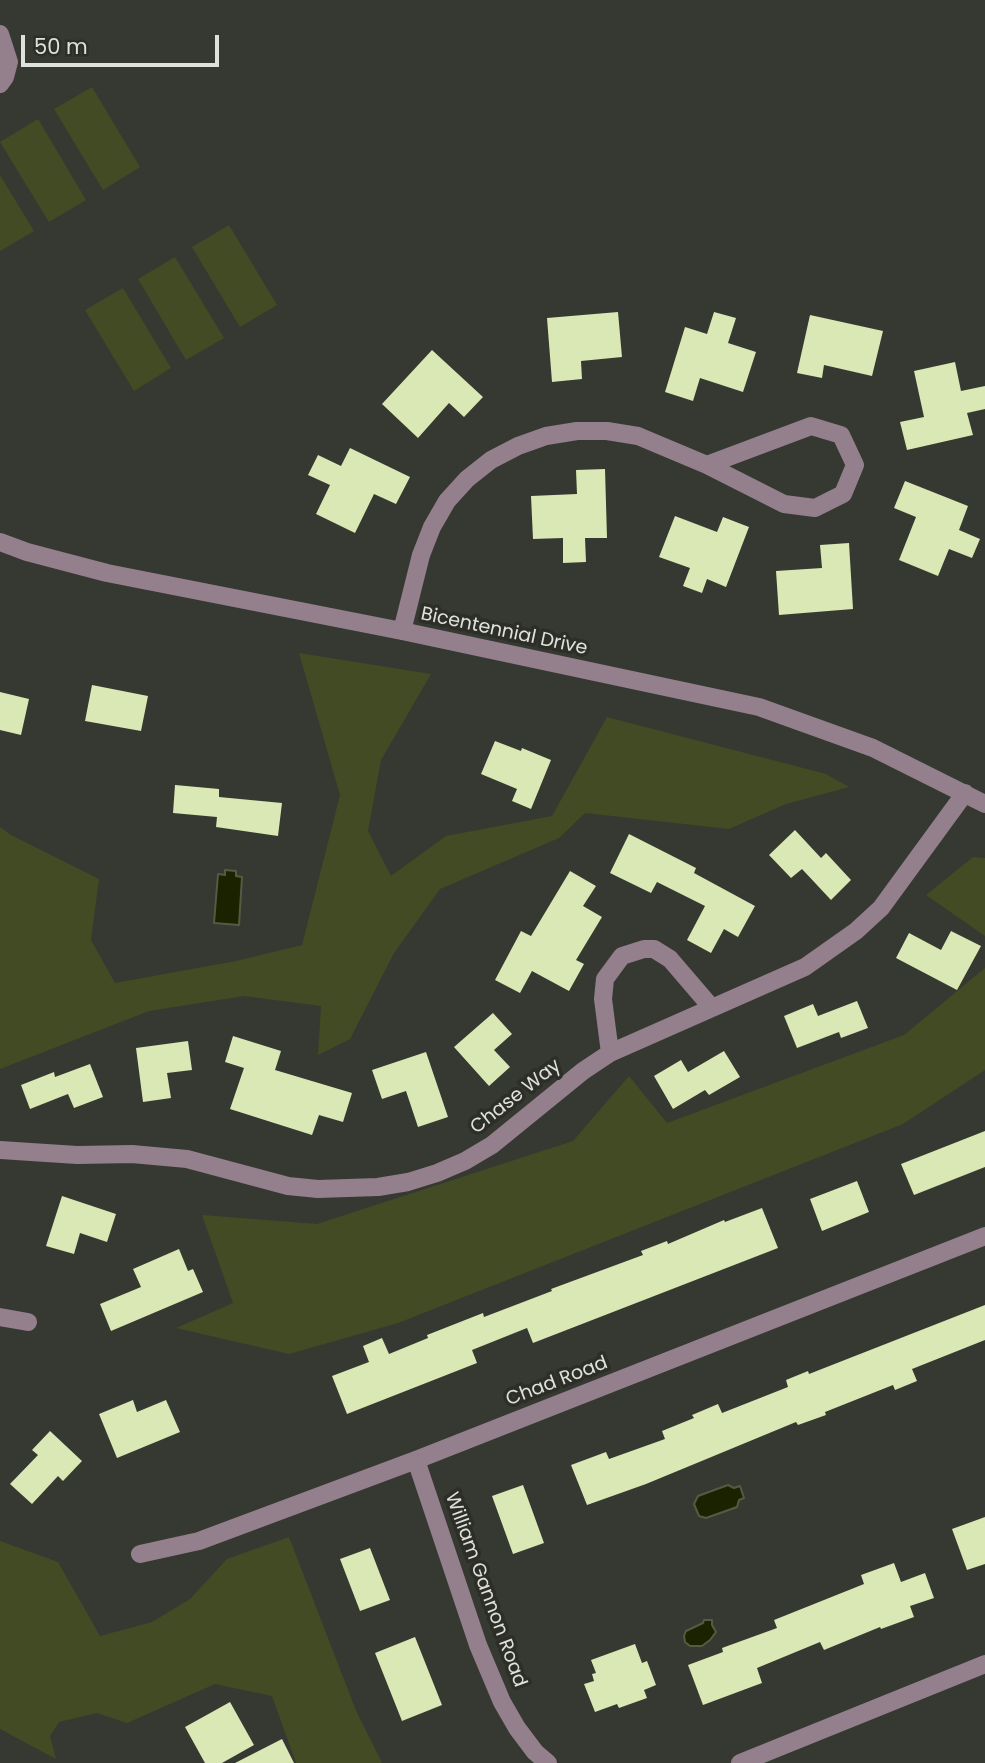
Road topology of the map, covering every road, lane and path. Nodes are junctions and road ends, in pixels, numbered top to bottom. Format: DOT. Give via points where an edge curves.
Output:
graph roads {
  1 [pos="0,34"];
  2 [pos="0,84"];
  3 [pos="707,465"];
  4 [pos="0,542"];
  5 [pos="402,631"];
  6 [pos="965,793"];
  7 [pos="985,804"];
  8 [pos="712,1008"];
  9 [pos="610,1053"];
  10 [pos="0,1150"];
  11 [pos="985,1236"];
  12 [pos="0,1317"];
  13 [pos="28,1322"];
  14 [pos="416,1460"];
  15 [pos="140,1554"];
  16 [pos="985,1664"];
  17 [pos="548,1763"];
  18 [pos="740,1763"];
  1 -- 2 [label="street" via="9,62"];
  3 -- 3 [label="street" via="784,504 815,509 843,494 855,464 841,435 811,426"];
  3 -- 5 [label="street" via="638,436 607,431 546,436 491,460 447,501 432,527"];
  4 -- 5 [label="street, Bicentennial Drive" via="107,573"];
  5 -- 6 [label="street, Bicentennial Drive" via="760,707 873,748"];
  6 -- 7 [label="street, Bicentennial Drive"];
  6 -- 8 [label="street, Chase Way" via="881,908 856,931 805,967"];
  8 -- 9 [label="street, Chase Way"];
  8 -- 9 [label="street" via="670,959 654,949 622,956 605,979"];
  9 -- 10 [label="street, Chase Way" via="492,1145 437,1173 388,1185 318,1189 288,1186 187,1159"];
  11 -- 14 [label="street, Chad Road"];
  12 -- 13 [label="street"];
  14 -- 15 [label="street, Chad Road" via="199,1542"];
  14 -- 17 [label="street, William Gannon Road" via="478,1645 502,1702 535,1752"];
  16 -- 18 [label="street"];
}
